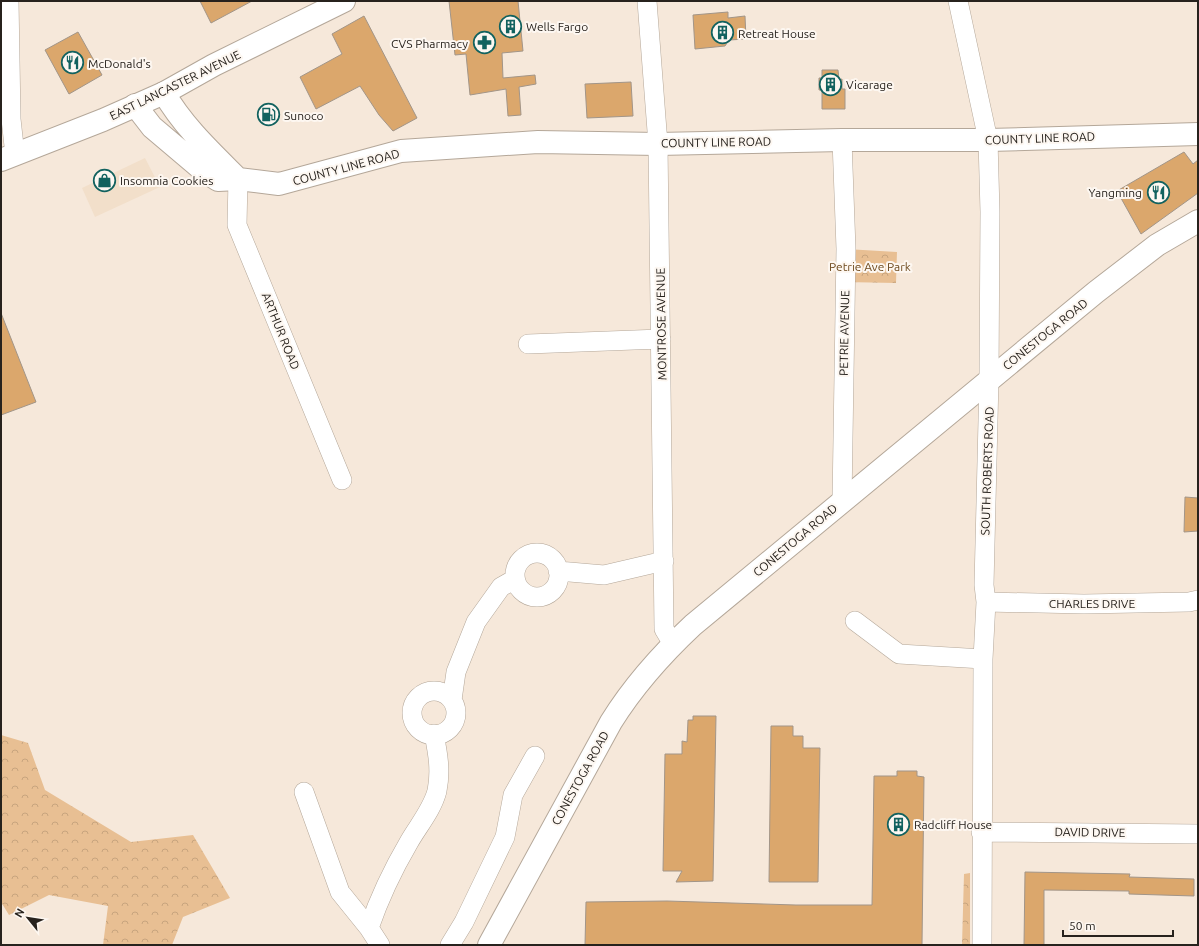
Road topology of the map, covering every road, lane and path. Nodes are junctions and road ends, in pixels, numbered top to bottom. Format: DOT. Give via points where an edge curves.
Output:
graph roads {
  1 [pos="9,1"];
  2 [pos="344,1"];
  3 [pos="647,1"];
  4 [pos="958,1"];
  5 [pos="164,93"];
  6 [pos="135,105"];
  7 [pos="1198,134"];
  8 [pos="842,140"];
  9 [pos="988,140"];
  10 [pos="658,144"];
  11 [pos="8,158"];
  12 [pos="238,179"];
  13 [pos="1198,221"];
  14 [pos="661,338"];
  15 [pos="528,344"];
  16 [pos="989,379"];
  17 [pos="342,480"];
  18 [pos="842,502"];
  19 [pos="664,561"];
  20 [pos="558,571"];
  21 [pos="515,579"];
  22 [pos="1198,600"];
  23 [pos="986,602"];
  24 [pos="854,621"];
  25 [pos="672,644"];
  26 [pos="983,658"];
  27 [pos="452,700"];
  28 [pos="434,734"];
  29 [pos="535,756"];
  30 [pos="304,792"];
  31 [pos="982,832"];
  32 [pos="1198,834"];
  33 [pos="370,928"];
  34 [pos="380,945"];
  35 [pos="450,945"];
  36 [pos="489,945"];
  37 [pos="982,945"];
  1 -- 11 [label="street" via="11,120"];
  2 -- 5 [label="main road, EAST LANCASTER AVENUE" via="214,65"];
  3 -- 10 [label="street, MONTROSE AVENUE"];
  4 -- 9 [label="street, SOUTH ROBERTS ROAD"];
  5 -- 6 [label="main road, EAST LANCASTER AVENUE"];
  5 -- 12 [label="main road" via="189,129"];
  6 -- 11 [label="main road, EAST LANCASTER AVENUE"];
  6 -- 12 [label="main road, COUNTY LINE ROAD" via="152,127 204,170 218,180"];
  7 -- 9 [label="main road, COUNTY LINE ROAD"];
  8 -- 9 [label="main road, COUNTY LINE ROAD"];
  8 -- 10 [label="main road, COUNTY LINE ROAD"];
  8 -- 18 [label="street, PETRIE AVENUE" via="846,249"];
  9 -- 16 [label="street, SOUTH ROBERTS ROAD"];
  10 -- 12 [label="main road, COUNTY LINE ROAD" via="538,142 401,151 279,184"];
  10 -- 14 [label="street, MONTROSE AVENUE"];
  12 -- 17 [label="street, ARTHUR ROAD" via="237,225"];
  13 -- 16 [label="main road, CONESTOGA ROAD" via="1114,277"];
  14 -- 15 [label="street"];
  14 -- 19 [label="street, MONTROSE AVENUE"];
  16 -- 18 [label="main road, CONESTOGA ROAD"];
  16 -- 23 [label="street, SOUTH ROBERTS ROAD" via="984,585"];
  18 -- 25 [label="main road, CONESTOGA ROAD"];
  19 -- 20 [label="street" via="604,574"];
  19 -- 25 [label="street, MONTROSE AVENUE" via="664,629"];
  20 -- 21 [label="street" via="550,557 533,553 519,562 515,570"];
  20 -- 21 [label="street" via="555,588 541,597 524,593"];
  21 -- 27 [label="street" via="501,587 476,622 456,672"];
  22 -- 23 [label="street, CHARLES DRIVE" via="1084,604"];
  23 -- 26 [label="street, SOUTH ROBERTS ROAD"];
  24 -- 26 [label="street" via="899,654"];
  25 -- 36 [label="main road, CONESTOGA ROAD" via="626,699 611,722"];
  26 -- 31 [label="street, SOUTH ROBERTS ROAD"];
  27 -- 28 [label="street" via="456,717 452,725 446,731"];
  27 -- 28 [label="street" via="446,694 433,691 421,694 415,701 412,709 415,725 422,732"];
  28 -- 33 [label="street" via="440,765 436,792 428,813 380,894"];
  29 -- 35 [label="street" via="513,795 505,837 464,922"];
  30 -- 33 [label="street" via="340,892"];
  31 -- 32 [label="street, DAVID DRIVE"];
  31 -- 37 [label="street, SOUTH ROBERTS ROAD"];
  33 -- 34 [label="street"];
}
